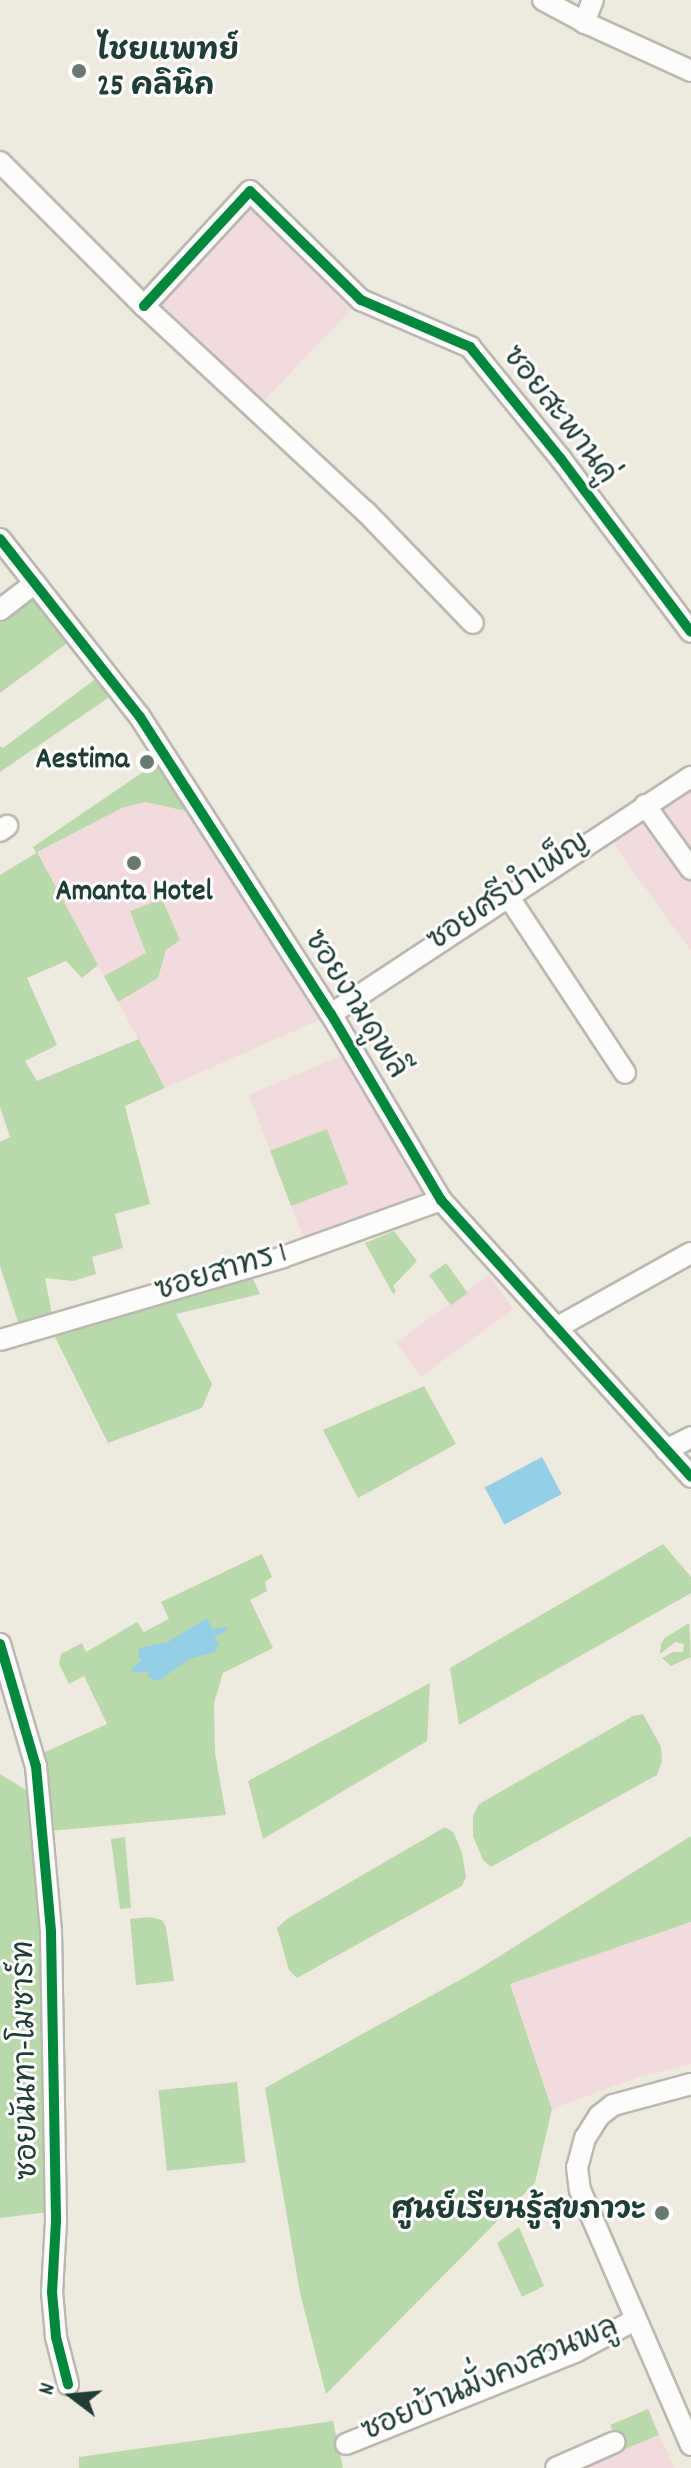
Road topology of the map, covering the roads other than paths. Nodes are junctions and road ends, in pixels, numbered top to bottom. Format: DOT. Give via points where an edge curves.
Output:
graph roads {
  1 [pos="543,0"];
  2 [pos="593,0"];
  3 [pos="584,23"];
  4 [pos="691,71"];
  5 [pos="0,162"];
  6 [pos="144,306"];
  7 [pos="0,539"];
  8 [pos="35,583"];
  9 [pos="0,610"];
  10 [pos="473,623"];
  11 [pos="691,632"];
  12 [pos="691,777"];
  13 [pos="645,805"];
  14 [pos="691,869"];
  15 [pos="508,896"];
  16 [pos="331,1014"];
  17 [pos="625,1073"];
  18 [pos="441,1200"];
  19 [pos="691,1253"];
  20 [pos="556,1328"];
  21 [pos="0,1340"];
  22 [pos="691,1437"];
  23 [pos="666,1450"];
  24 [pos="691,1477"];
  25 [pos="0,1644"];
  26 [pos="691,2084"];
  27 [pos="635,2320"];
  28 [pos="68,2384"];
  29 [pos="615,2442"];
  30 [pos="346,2444"];
  31 [pos="691,2445"];
  32 [pos="556,2468"];
  1 -- 3 [label="street"];
  2 -- 3 [label="street"];
  3 -- 4 [label="street"];
  5 -- 6 [label="street"];
  6 -- 10 [label="street" via="366,512"];
  6 -- 11 [label="street, ซอยสะพานคู่" via="250,191 361,300 470,347"];
  7 -- 8 [label="street, ซอยงามดูพลี"];
  8 -- 9 [label="street"];
  8 -- 16 [label="street, ซอยงามดูพลี" via="140,717"];
  12 -- 13 [label="street, ซอยศรีบำเพ็ญ"];
  13 -- 14 [label="street"];
  13 -- 15 [label="street, ซอยศรีบำเพ็ญ"];
  15 -- 16 [label="street, ซอยศรีบำเพ็ญ"];
  15 -- 17 [label="street"];
  16 -- 18 [label="street, ซอยงามดูพลี"];
  18 -- 20 [label="street, ซอยงามดูพลี"];
  18 -- 21 [label="street, ซอยสาทร 1" via="283,1257"];
  19 -- 20 [label="street"];
  20 -- 23 [label="street, ซอยงามดูพลี"];
  22 -- 23 [label="street"];
  23 -- 24 [label="street, ซอยงามดูพลี"];
  25 -- 28 [label="street, ซอยนันทา-โมซาร์ท" via="36,1766 52,1946 52,2292"];
  26 -- 27 [label="street" via="613,2105 592,2126 579,2154 580,2190"];
  27 -- 30 [label="street, ซอยบ้านมั่งคงสวนพลู" via="577,2351"];
  27 -- 31 [label="street"];
  29 -- 32 [label="street"];
}
